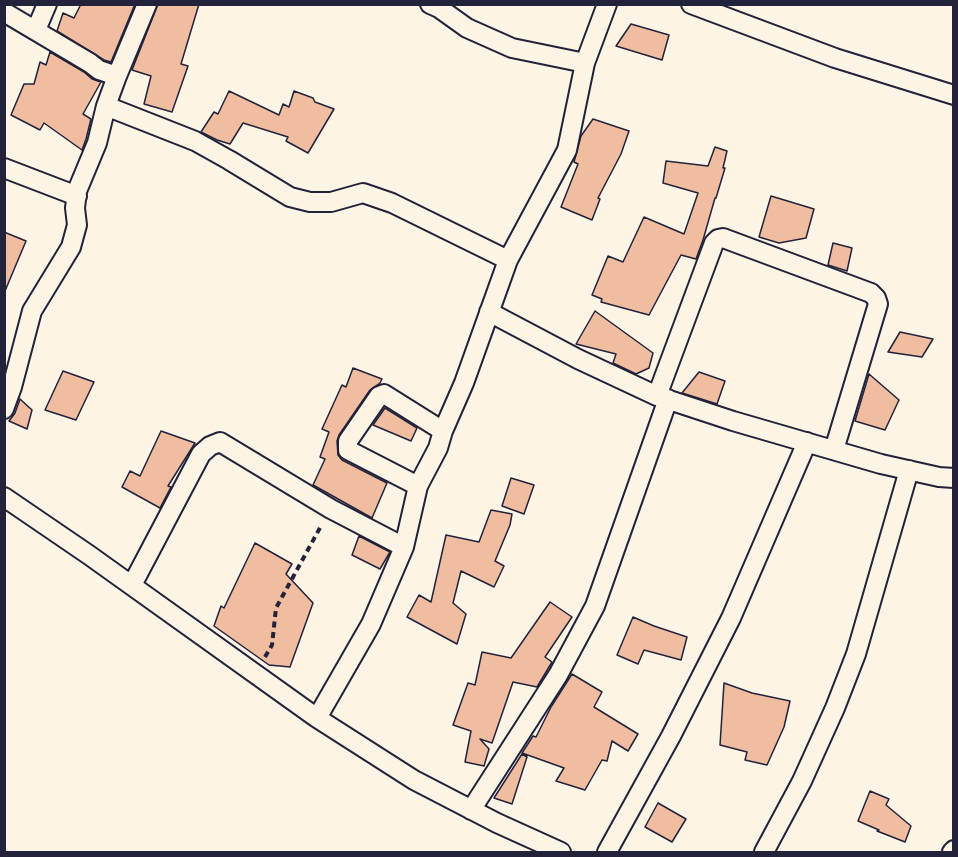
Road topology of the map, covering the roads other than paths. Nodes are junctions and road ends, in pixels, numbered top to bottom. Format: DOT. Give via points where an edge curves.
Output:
graph roads {
  1 [pos="48,4"];
  2 [pos="147,4"];
  3 [pos="430,4"];
  4 [pos="607,4"];
  5 [pos="691,4"];
  6 [pos="4,12"];
  7 [pos="36,30"];
  8 [pos="585,63"];
  9 [pos="117,76"];
  10 [pos="954,95"];
  11 [pos="106,106"];
  12 [pos="4,168"];
  13 [pos="76,196"];
  14 [pos="508,260"];
  15 [pos="489,312"];
  16 [pos="663,398"];
  17 [pos="4,409"];
  18 [pos="444,430"];
  19 [pos="807,442"];
  20 [pos="834,450"];
  21 [pos="909,470"];
  22 [pos="954,478"];
  23 [pos="418,486"];
  24 [pos="4,497"];
  25 [pos="404,547"];
  26 [pos="132,585"];
  27 [pos="317,718"];
  28 [pos="471,810"];
  29 [pos="561,852"];
  30 [pos="607,852"];
  31 [pos="764,852"];
  1 -- 7 [label="street"];
  2 -- 9 [label="street"];
  3 -- 8 [label="street" via="467,28 512,48"];
  4 -- 8 [label="street"];
  5 -- 10 [label="street" via="835,58"];
  6 -- 7 [label="street"];
  7 -- 9 [label="street" via="99,70"];
  8 -- 14 [label="street" via="567,150"];
  9 -- 11 [label="street"];
  11 -- 13 [label="street" via="97,143"];
  11 -- 14 [label="street" via="195,141 290,197 332,202 363,193 392,203"];
  12 -- 13 [label="street"];
  13 -- 17 [label="street" via="77,225 71,247 32,311"];
  14 -- 15 [label="street"];
  15 -- 16 [label="street"];
  15 -- 18 [label="street"];
  16 -- 19 [label="street"];
  16 -- 20 [label="street" via="714,243 723,238 876,298 878,304"];
  16 -- 28 [label="street" via="595,606 558,675"];
  18 -- 23 [label="street"];
  18 -- 23 [label="street" via="384,394 348,441 348,450"];
  19 -- 20 [label="street"];
  19 -- 30 [label="street" via="731,618"];
  20 -- 21 [label="street"];
  21 -- 22 [label="street"];
  21 -- 31 [label="street" via="856,654 802,781"];
  23 -- 25 [label="street"];
  24 -- 26 [label="street"];
  25 -- 26 [label="street" via="330,509 220,442 201,454"];
  25 -- 27 [label="street" via="371,624"];
  26 -- 27 [label="street"];
  27 -- 28 [label="street" via="414,780"];
  28 -- 29 [label="street"];
}
